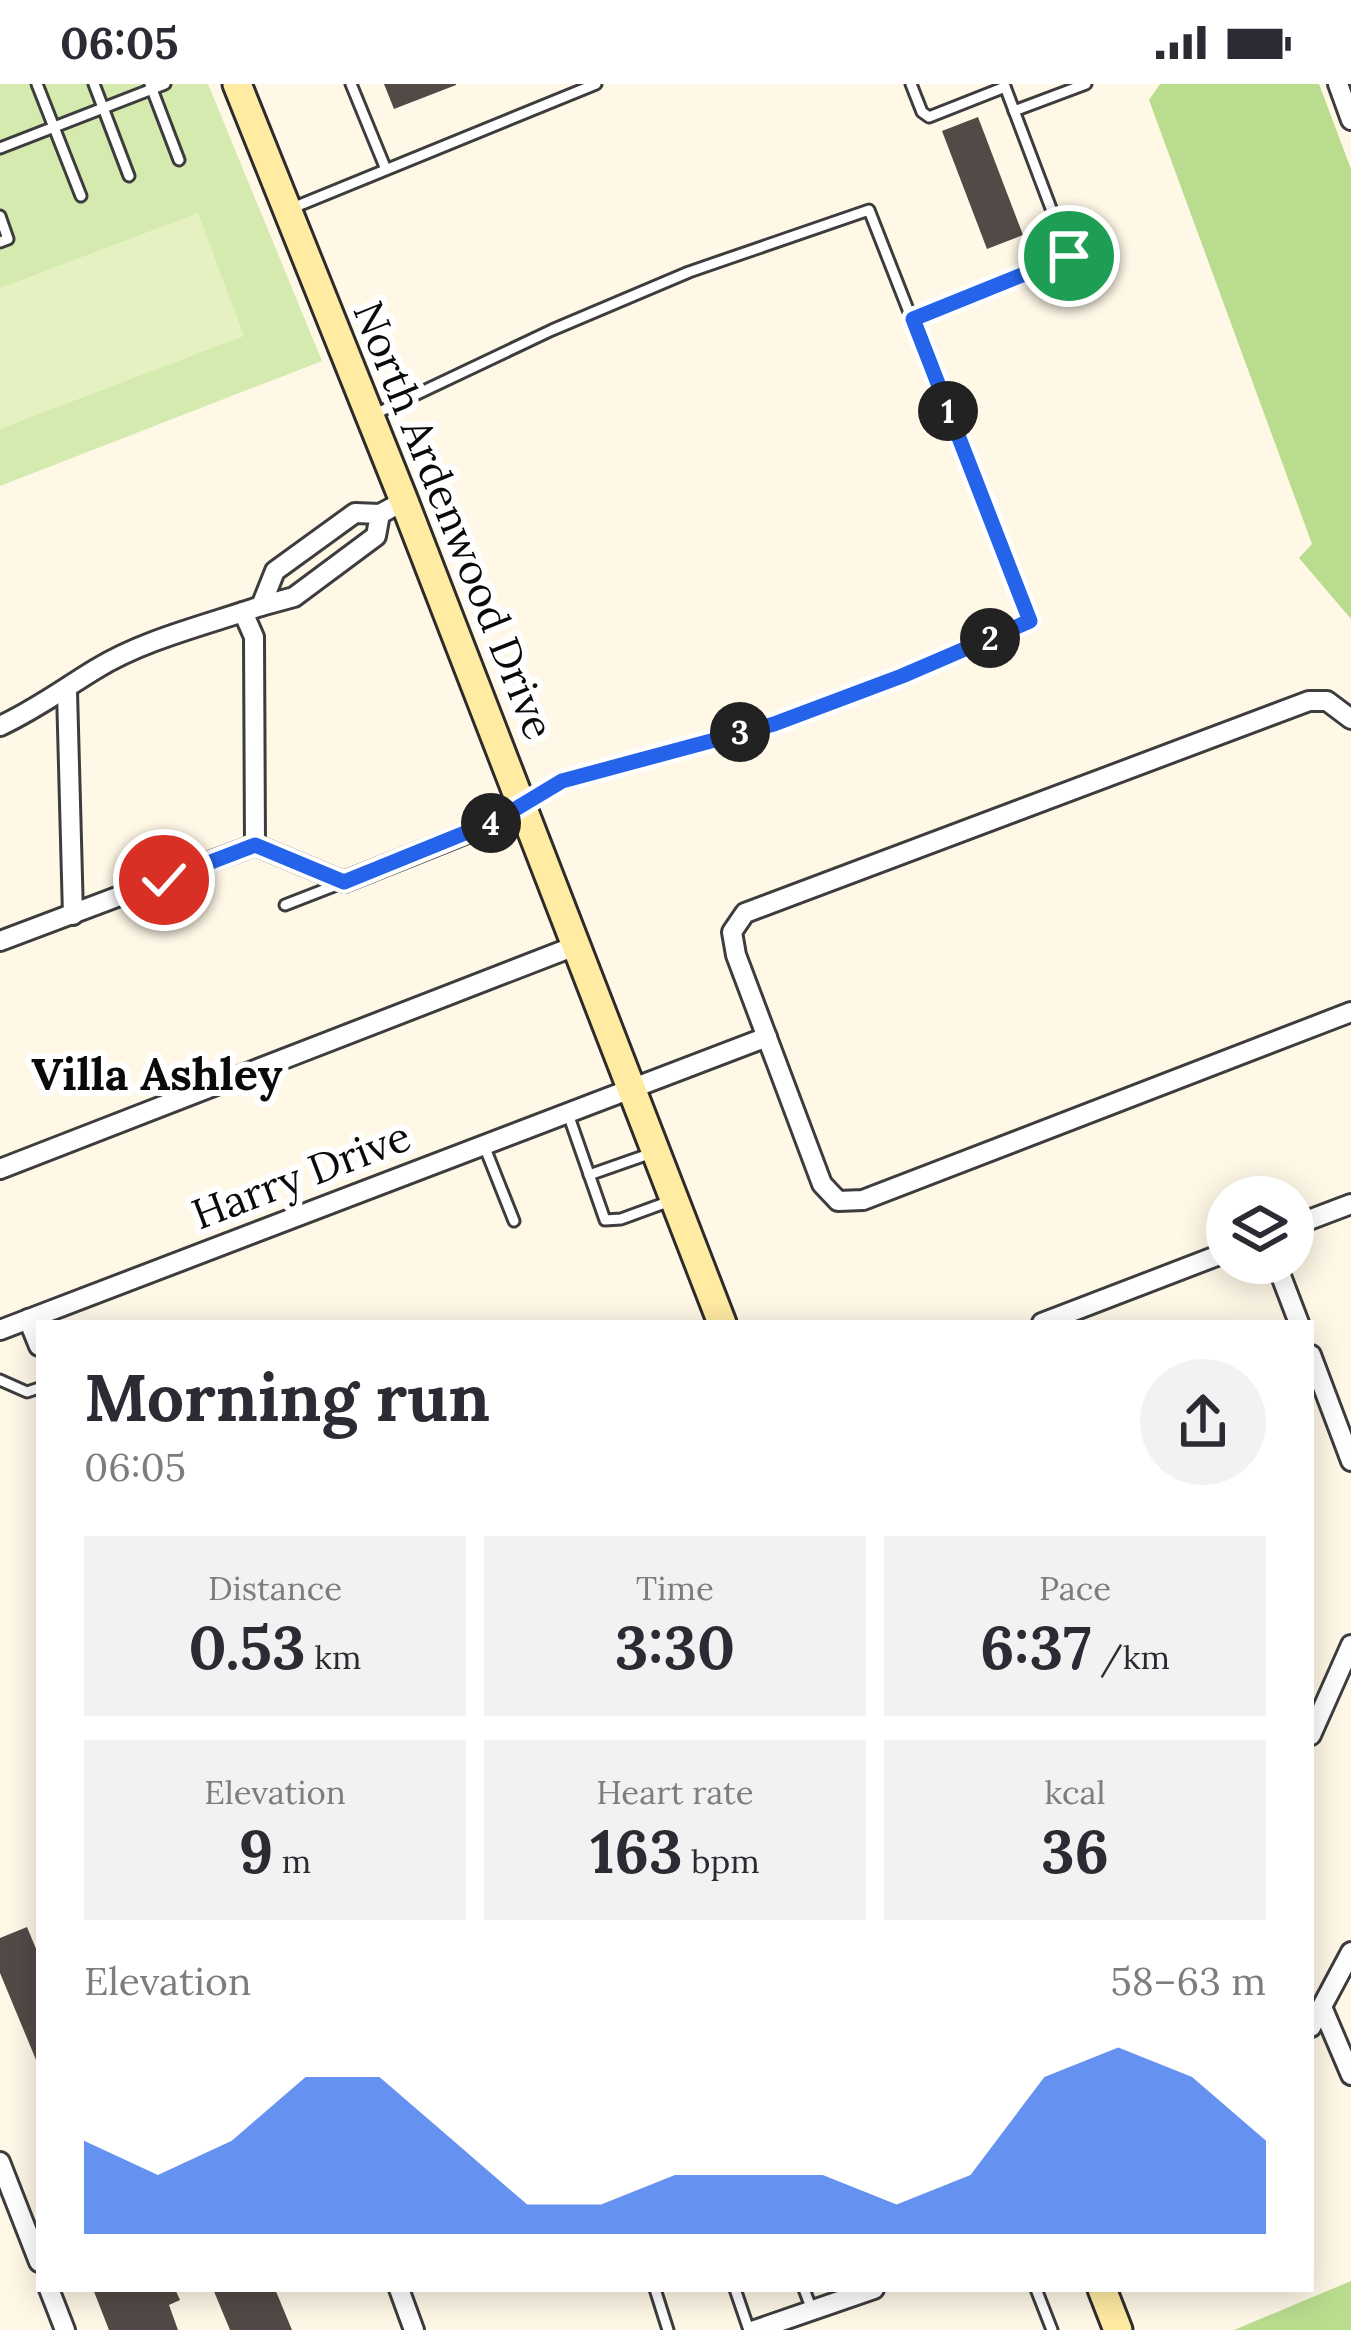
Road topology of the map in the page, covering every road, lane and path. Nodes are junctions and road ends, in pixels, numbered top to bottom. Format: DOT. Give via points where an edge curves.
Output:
graph roads {
  1 [pos="38,84"];
  2 [pos="94,84"];
  3 [pos="165,84"];
  4 [pos="237,84"];
  5 [pos="351,84"];
  6 [pos="596,84"];
  7 [pos="910,84"];
  8 [pos="1086,84"];
  9 [pos="1338,84"];
  10 [pos="1004,86"];
  11 [pos="151,87"];
  12 [pos="103,108"];
  13 [pos="1014,111"];
  14 [pos="1351,120"];
  15 [pos="55,127"];
  16 [pos="0,148"];
  17 [pos="179,160"];
  18 [pos="385,167"];
  19 [pos="129,176"];
  20 [pos="81,196"];
  21 [pos="285,211"];
  22 [pos="0,216"];
  23 [pos="0,242"];
  24 [pos="913,319"];
  25 [pos="370,416"];
  26 [pos="392,507"];
  27 [pos="252,609"];
  28 [pos="67,691"];
  29 [pos="1351,719"];
  30 [pos="0,726"];
  31 [pos="521,806"];
  32 [pos="255,845"];
  33 [pos="344,882"];
  34 [pos="285,905"];
  35 [pos="73,914"];
  36 [pos="0,941"];
  37 [pos="575,946"];
  38 [pos="1351,1012"];
  39 [pos="767,1036"];
  40 [pos="629,1088"];
  41 [pos="567,1111"];
  42 [pos="483,1143"];
  43 [pos="654,1152"];
  44 [pos="0,1169"];
  45 [pos="590,1175"];
  46 [pos="673,1200"];
  47 [pos="1351,1204"];
  48 [pos="1314,1218"];
  49 [pos="514,1221"];
  50 [pos="1206,1261"];
  51 [pos="1284,1284"];
  52 [pos="1077,1317"];
  53 [pos="28,1319"];
  54 [pos="721,1320"];
  55 [pos="1298,1320"];
  56 [pos="0,1330"];
  57 [pos="36,1339"];
  58 [pos="1314,1363"];
  59 [pos="0,1380"];
  60 [pos="36,1389"];
  61 [pos="1351,1461"];
  62 [pos="1351,1645"];
  63 [pos="1314,1729"];
  64 [pos="1351,1952"];
  65 [pos="1322,2006"];
  66 [pos="1314,2021"];
  67 [pos="1351,2075"];
  68 [pos="0,2162"];
  69 [pos="36,2254"];
  70 [pos="51,2292"];
  71 [pos="399,2292"];
  72 [pos="656,2292"];
  73 [pos="735,2292"];
  74 [pos="805,2292"];
  75 [pos="860,2292"];
  76 [pos="1041,2292"];
  77 [pos="1103,2292"];
  78 [pos="812,2311"];
  79 [pos="1109,2327"];
  80 [pos="65,2330"];
  81 [pos="414,2330"];
  82 [pos="668,2330"];
  83 [pos="752,2330"];
  84 [pos="1052,2330"];
  1 -- 15 [label="lane"];
  2 -- 12 [label="lane"];
  3 -- 11 [label="lane"];
  4 -- 21 [label="street, North Ardenwood Drive"];
  5 -- 18 [label="lane"];
  6 -- 18 [label="lane"];
  7 -- 10 [label="lane" via="928,117"];
  8 -- 13 [label="lane"];
  9 -- 14 [label="street"];
  10 -- 13 [label="lane"];
  11 -- 12 [label="lane"];
  11 -- 17 [label="lane"];
  12 -- 15 [label="lane"];
  12 -- 19 [label="lane"];
  13 -- 24 [label="lane" via="1069,256"];
  15 -- 16 [label="lane"];
  15 -- 20 [label="lane"];
  18 -- 21 [label="lane"];
  21 -- 25 [label="street, North Ardenwood Drive"];
  22 -- 23 [label="lane" via="8,239"];
  24 -- 25 [label="lane" via="869,210 688,272"];
  24 -- 31 [label="lane" via="1030,621 774,724 562,781"];
  25 -- 26 [label="street, North Ardenwood Drive"];
  26 -- 27 [label="street" via="376,536 294,597"];
  26 -- 27 [label="street" via="355,514 275,572"];
  26 -- 31 [label="street, North Ardenwood Drive"];
  27 -- 28 [label="street" via="97,668"];
  27 -- 32 [label="street"];
  28 -- 30 [label="street"];
  28 -- 35 [label="street"];
  29 -- 39 [label="street" via="1328,701 1309,701 746,913 732,932"];
  31 -- 33 [label="street"];
  31 -- 37 [label="street, North Ardenwood Drive"];
  32 -- 33 [label="street"];
  32 -- 35 [label="street"];
  33 -- 34 [label="lane"];
  35 -- 36 [label="street"];
  37 -- 40 [label="street, North Ardenwood Drive"];
  37 -- 44 [label="street"];
  38 -- 39 [label="street" via="852,1202 838,1201 822,1184"];
  39 -- 40 [label="street, Harry Drive"];
  40 -- 41 [label="street, Harry Drive"];
  40 -- 43 [label="street, North Ardenwood Drive"];
  41 -- 42 [label="street, Harry Drive"];
  41 -- 45 [label="lane"];
  42 -- 49 [label="lane"];
  42 -- 53 [label="street, Harry Drive"];
  43 -- 45 [label="lane"];
  43 -- 46 [label="street, North Ardenwood Drive"];
  45 -- 46 [label="lane" via="605,1220"];
  46 -- 54 [label="street, North Ardenwood Drive"];
  47 -- 48 [label="street"];
  50 -- 52 [label="street"];
  51 -- 55 [label="street"];
  53 -- 56 [label="street, Harry Drive"];
  53 -- 57 [label="street"];
  58 -- 61 [label="street"];
  59 -- 60 [label="lane"];
  62 -- 63 [label="street"];
  64 -- 65 [label="street"];
  65 -- 66 [label="street"];
  65 -- 67 [label="street"];
  68 -- 69 [label="street"];
  70 -- 80 [label="street"];
  71 -- 81 [label="street"];
  72 -- 82 [label="lane"];
  73 -- 83 [label="lane"];
  74 -- 78 [label="lane"];
  75 -- 78 [label="street"];
  76 -- 84 [label="lane"];
  77 -- 79 [label="street"];
  78 -- 83 [label="street"];
}
